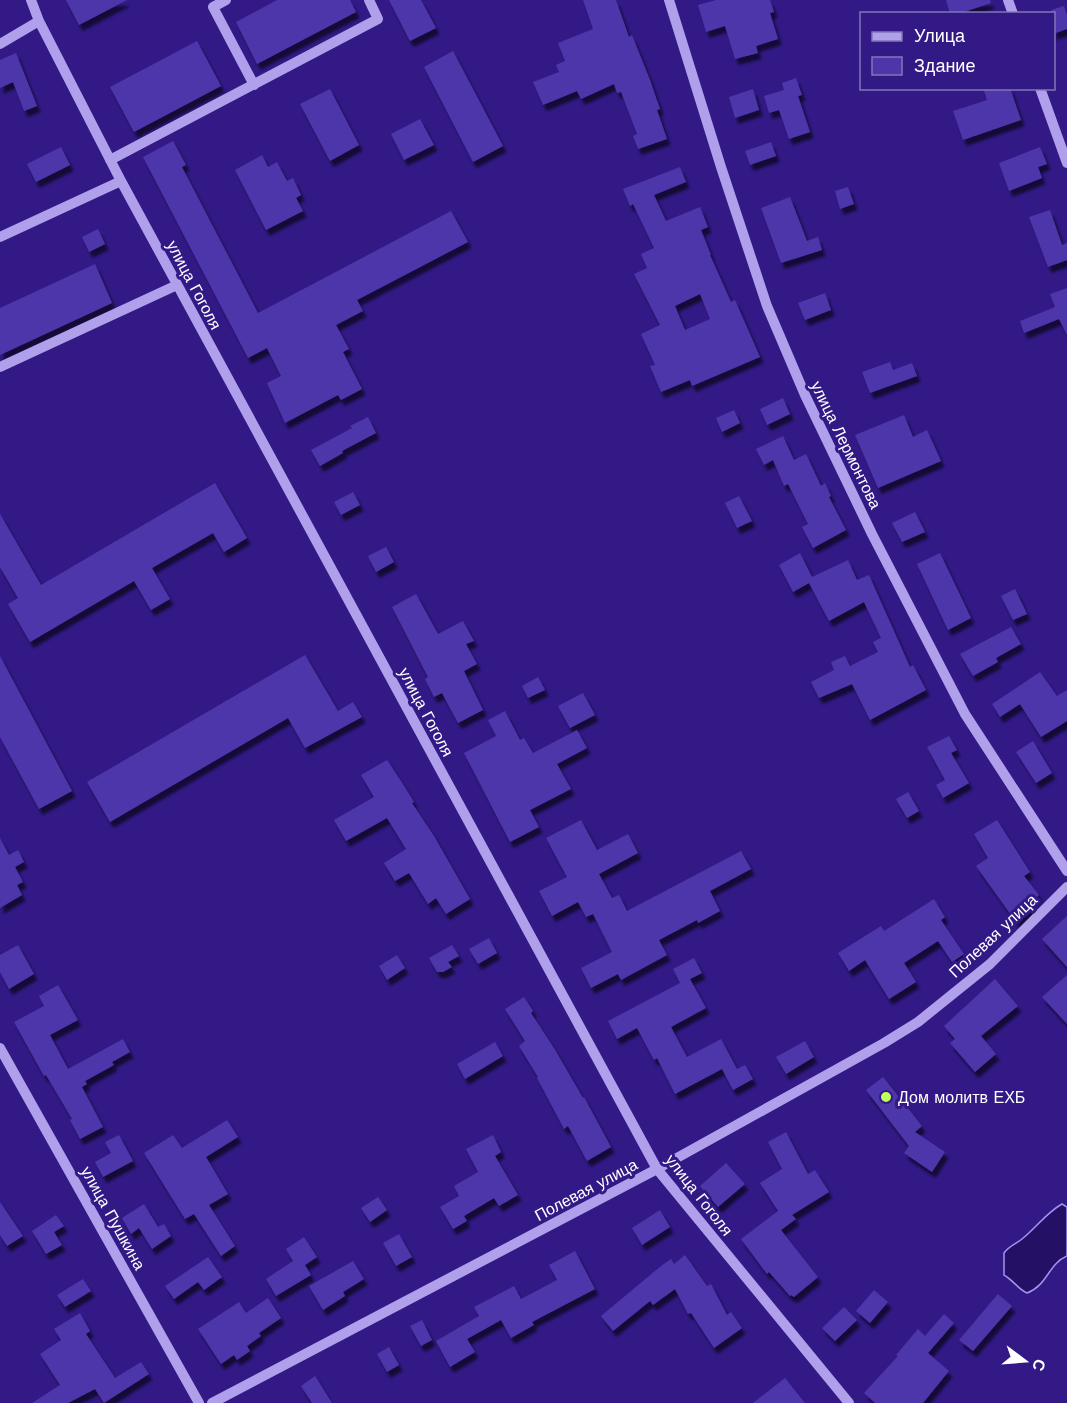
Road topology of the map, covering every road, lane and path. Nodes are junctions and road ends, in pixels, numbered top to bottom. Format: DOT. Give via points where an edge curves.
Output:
graph roads {
  1 [pos="31,0"];
  2 [pos="226,0"];
  3 [pos="369,0"];
  4 [pos="669,0"];
  5 [pos="39,21"];
  6 [pos="0,44"];
  7 [pos="254,85"];
  8 [pos="1041,90"];
  9 [pos="110,160"];
  10 [pos="1067,163"];
  11 [pos="121,181"];
  12 [pos="0,237"];
  13 [pos="177,285"];
  14 [pos="0,367"];
  15 [pos="1067,871"];
  16 [pos="1067,887"];
  17 [pos="0,1048"];
  18 [pos="657,1169"];
  19 [pos="199,1403"];
  20 [pos="212,1403"];
  21 [pos="849,1403"];
  1 -- 5 [label="street, улица Гоголя"];
  2 -- 7 [label="street" via="213,7"];
  3 -- 7 [label="street" via="378,19"];
  4 -- 15 [label="street, улица Лермонтова" via="767,306 806,396 965,714"];
  5 -- 6 [label="street"];
  5 -- 9 [label="street, улица Гоголя"];
  7 -- 9 [label="street"];
  8 -- 10 [label="street"];
  9 -- 11 [label="street, улица Гоголя"];
  11 -- 12 [label="street"];
  11 -- 13 [label="street, улица Гоголя"];
  13 -- 14 [label="street"];
  13 -- 18 [label="street, улица Гоголя"];
  16 -- 18 [label="street, Полевая улица" via="990,964 918,1022"];
  17 -- 19 [label="street, улица Пушкина"];
  18 -- 20 [label="street, Полевая улица"];
  18 -- 21 [label="street, улица Гоголя"];
}
